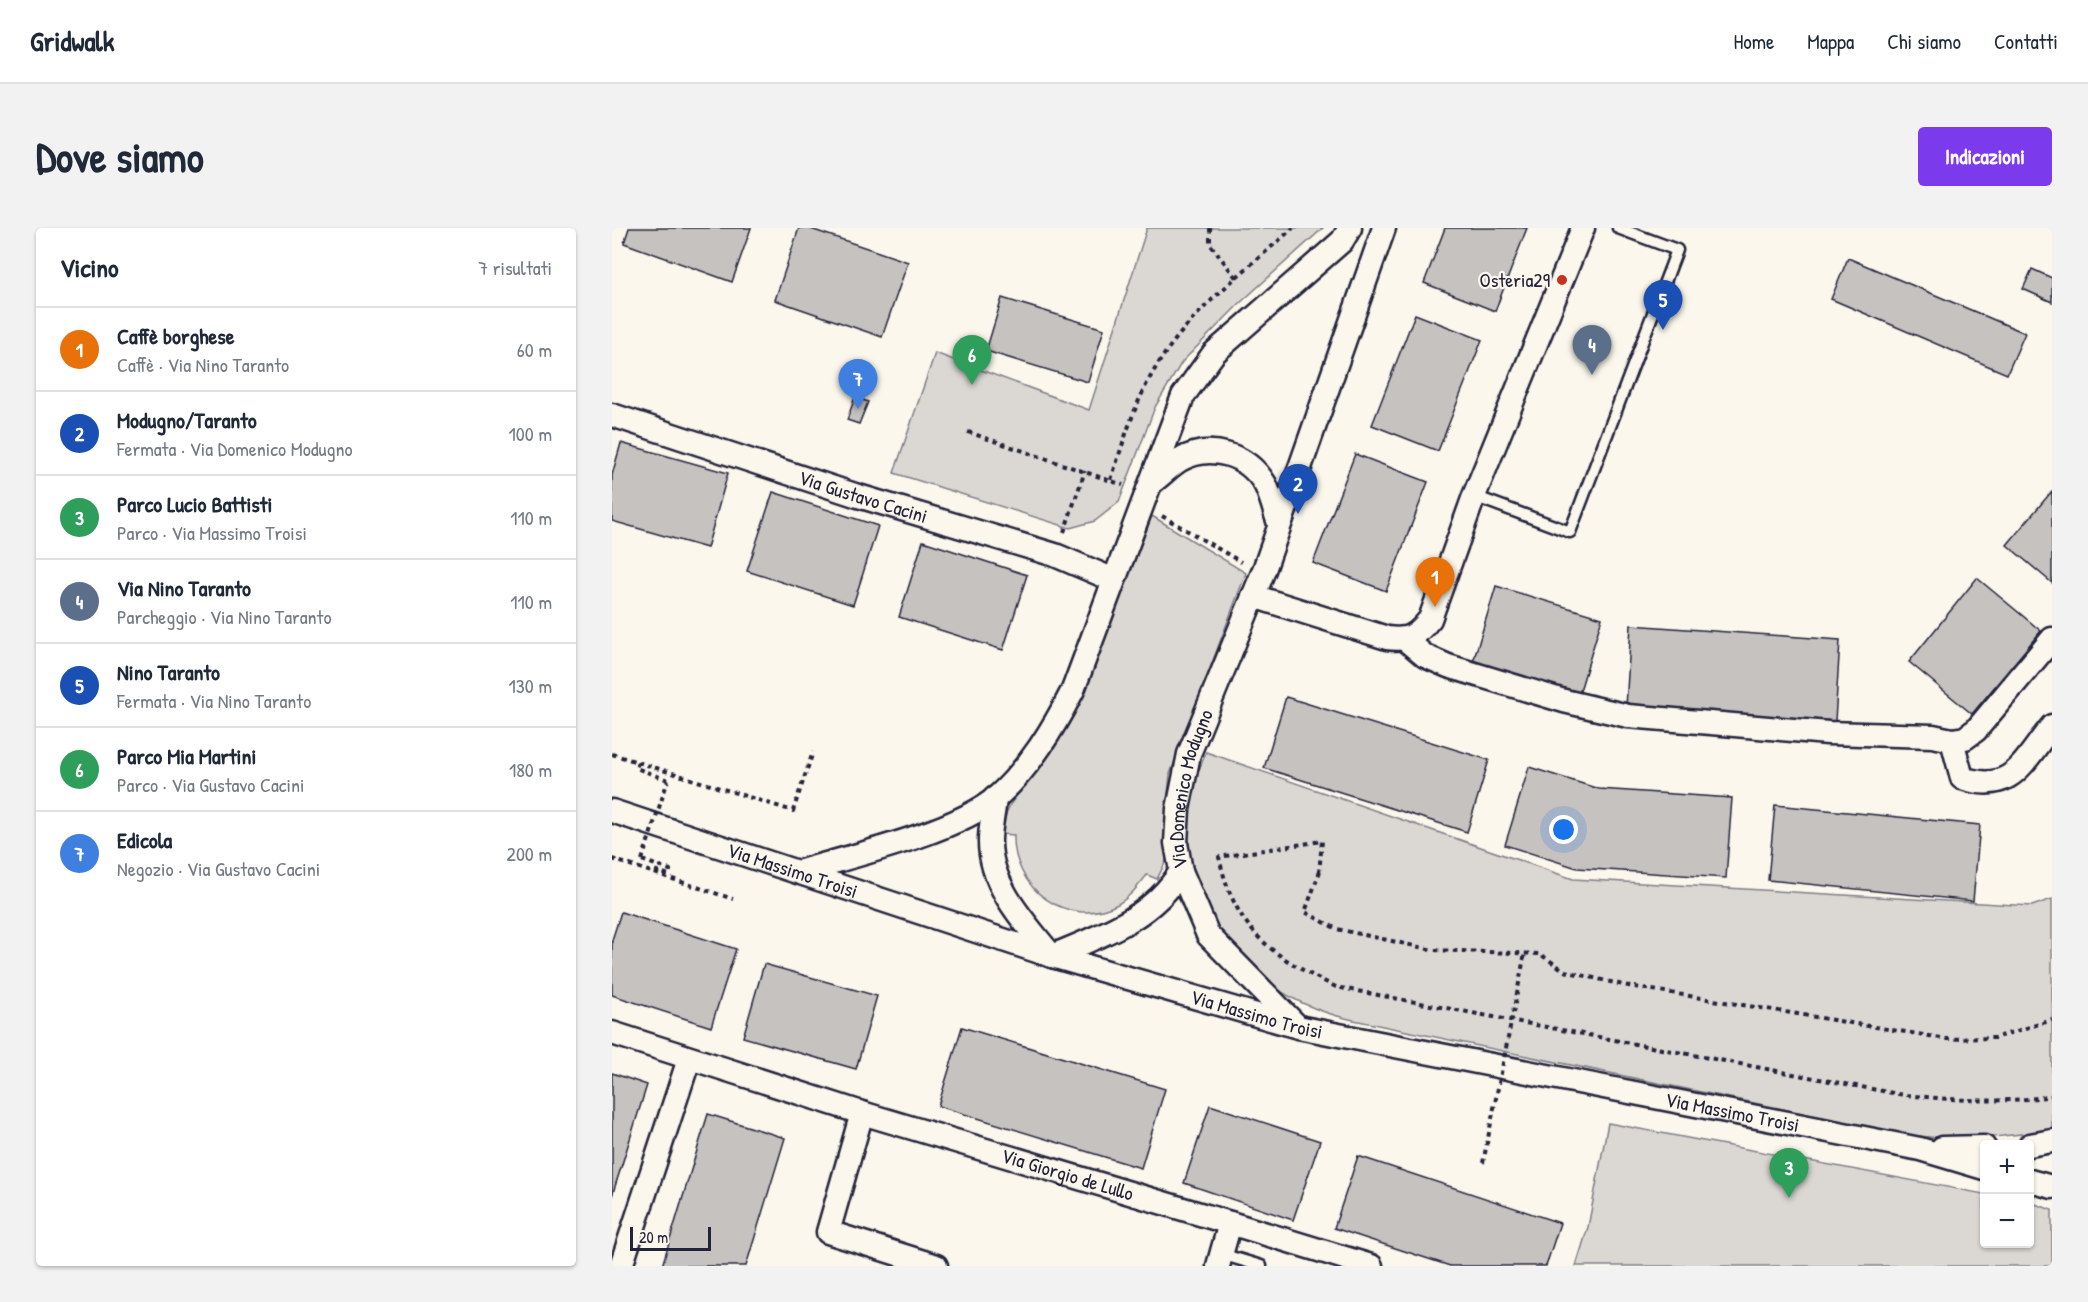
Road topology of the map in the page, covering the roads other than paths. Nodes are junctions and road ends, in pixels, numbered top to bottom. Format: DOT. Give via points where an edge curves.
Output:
graph roads {
  1 [pos="1350,228"];
  2 [pos="1384,228"];
  3 [pos="1582,228"];
  4 [pos="1618,228"];
  5 [pos="612,415"];
  6 [pos="1150,484"];
  7 [pos="1474,496"];
  8 [pos="1279,523"];
  9 [pos="1114,580"];
  10 [pos="1253,596"];
  11 [pos="2052,639"];
  12 [pos="1406,640"];
  13 [pos="2052,726"];
  14 [pos="1952,740"];
  15 [pos="995,798"];
  16 [pos="612,811"];
  17 [pos="1181,871"];
  18 [pos="801,872"];
  19 [pos="1052,956"];
  20 [pos="1298,1027"];
  21 [pos="612,1033"];
  22 [pos="689,1059"];
  23 [pos="862,1113"];
  24 [pos="2052,1141"];
  25 [pos="2034,1144"];
  26 [pos="1980,1147"];
  27 [pos="1920,1149"];
  28 [pos="1980,1166"];
  29 [pos="2034,1181"];
  30 [pos="2052,1187"];
  31 [pos="1230,1223"];
  32 [pos="1219,1260"];
  33 [pos="621,1266"];
  34 [pos="936,1266"];
  35 [pos="1259,1266"];
  36 [pos="1371,1266"];
  1 -- 6 [label="street" via="1342,241 1214,353 1183,396"];
  2 -- 8 [label="street, Via Domenico Modugno"];
  3 -- 7 [label="street"];
  4 -- 7 [label="lane" via="1677,250 1570,532"];
  5 -- 9 [label="street, Via Gustavo Cacini" via="855,495 1055,555"];
  6 -- 8 [label="street" via="1196,453 1214,451 1234,456 1250,466 1265,485"];
  6 -- 9 [label="street"];
  7 -- 12 [label="street" via="1430,620 1417,635"];
  8 -- 10 [label="street, Via Domenico Modugno"];
  9 -- 15 [label="street" via="1073,690 1053,729 1022,771"];
  10 -- 12 [label="street" via="1387,638"];
  10 -- 17 [label="street, Via Domenico Modugno" via="1189,754 1178,809 1176,843"];
  11 -- 14 [label="street" via="1976,730 1965,738"];
  12 -- 14 [label="street" via="1425,656 1449,666 1628,716"];
  13 -- 14 [label="street" via="2021,765 1996,784 1982,785 1962,778"];
  15 -- 18 [label="street" via="954,821"];
  15 -- 19 [label="street" via="990,840 993,865 1020,916"];
  16 -- 18 [label="street, Via Massimo Troisi"];
  17 -- 19 [label="street" via="1144,912 1112,931"];
  17 -- 20 [label="street, Via Domenico Modugno" via="1208,935"];
  18 -- 19 [label="street, Via Massimo Troisi"];
  19 -- 20 [label="street, Via Massimo Troisi"];
  20 -- 27 [label="street, Via Massimo Troisi"];
  21 -- 22 [label="street, Via Giorgio de Lullo"];
  22 -- 23 [label="street, Via Giorgio de Lullo"];
  22 -- 33 [label="street"];
  23 -- 31 [label="street, Via Giorgio de Lullo"];
  23 -- 34 [label="street" via="828,1232"];
  24 -- 25 [label="street"];
  26 -- 27 [label="street, Via Massimo Troisi"];
  27 -- 28 [label="street, Via Massimo Troisi"];
  29 -- 30 [label="street"];
  31 -- 32 [label="street"];
  31 -- 36 [label="street, Via Giorgio de Lullo"];
  32 -- 35 [label="lane"];
}
